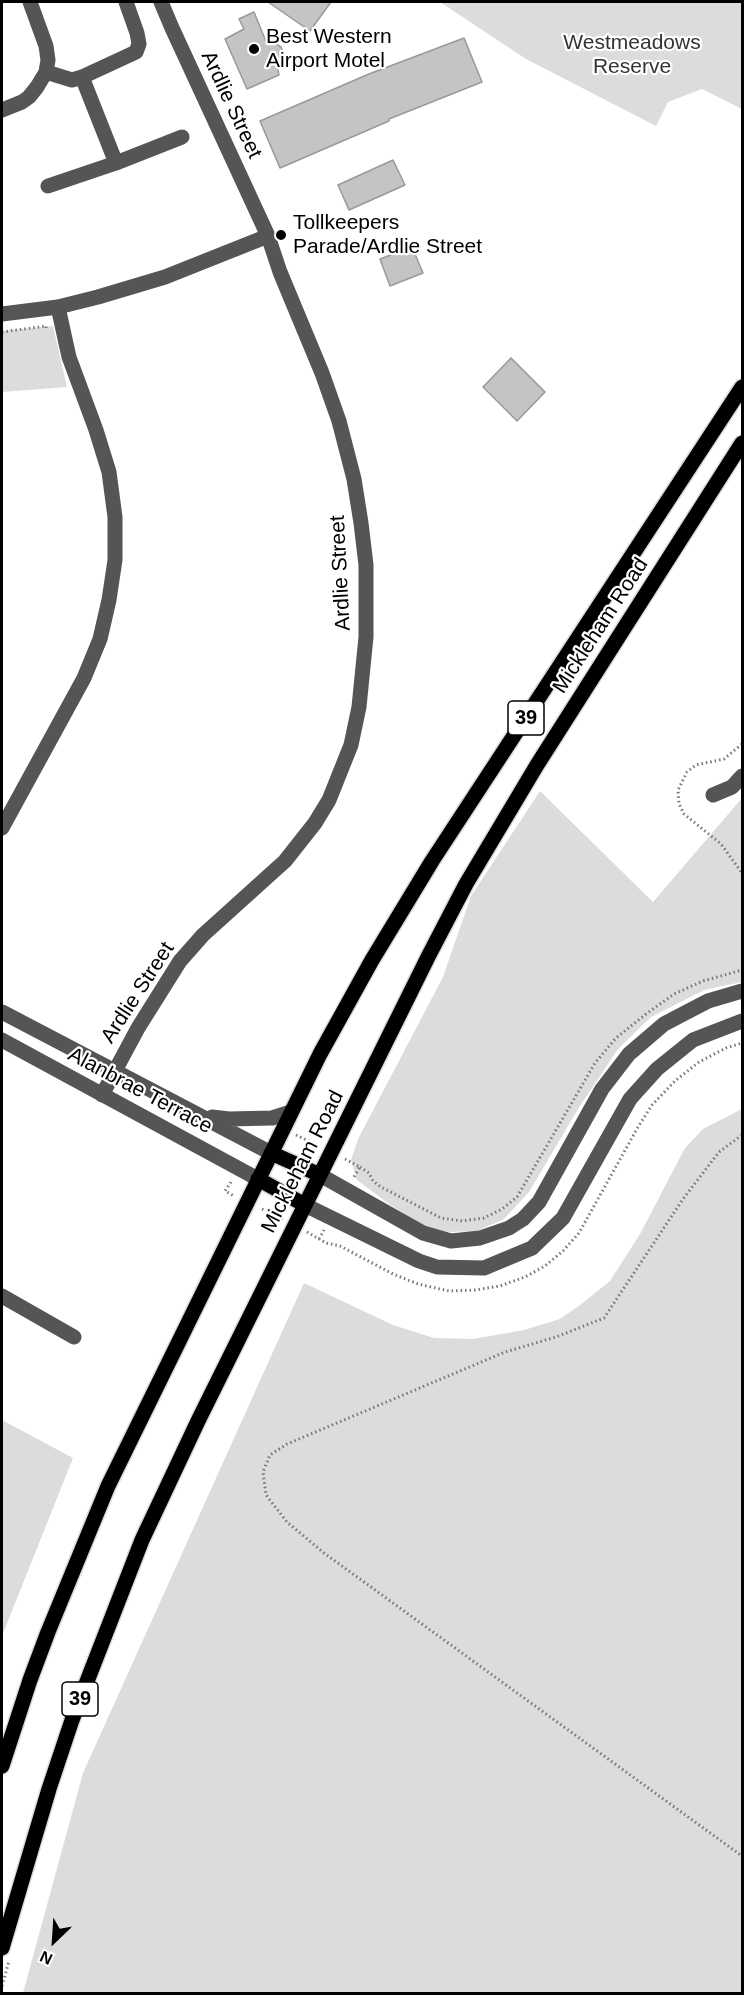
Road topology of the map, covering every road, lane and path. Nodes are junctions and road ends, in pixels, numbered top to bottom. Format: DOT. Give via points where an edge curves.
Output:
graph roads {
  1 [pos="30,2"];
  2 [pos="126,2"];
  3 [pos="161,2"];
  4 [pos="46,72"];
  5 [pos="82,77"];
  6 [pos="2,110"];
  7 [pos="182,137"];
  8 [pos="116,163"];
  9 [pos="48,186"];
  10 [pos="268,236"];
  11 [pos="58,307"];
  12 [pos="2,314"];
  13 [pos="2,332"];
  14 [pos="48,337"];
  15 [pos="742,387"];
  16 [pos="742,443"];
  17 [pos="737,458"];
  18 [pos="742,776"];
  19 [pos="713,795"];
  20 [pos="2,828"];
  21 [pos="742,970"];
  22 [pos="742,991"];
  23 [pos="2,1012"];
  24 [pos="742,1021"];
  25 [pos="2,1040"];
  26 [pos="114,1071"];
  27 [pos="102,1095"];
  28 [pos="291,1112"];
  29 [pos="203,1116"];
  30 [pos="742,1135"];
  31 [pos="271,1153"];
  32 [pos="360,1167"];
  33 [pos="320,1175"];
  34 [pos="258,1179"];
  35 [pos="305,1205"];
  36 [pos="2,1296"];
  37 [pos="74,1337"];
  38 [pos="2,1766"];
  39 [pos="742,1856"];
  40 [pos="2,1948"];
  1 -- 4 [label="street" via="46,46"];
  2 -- 5 [label="street" via="137,33 136,52"];
  3 -- 10 [label="street, Ardlie Street"];
  4 -- 5 [label="street" via="72,80"];
  4 -- 6 [label="street" via="29,97"];
  5 -- 8 [label="street"];
  7 -- 8 [label="street"];
  8 -- 9 [label="street"];
  10 -- 11 [label="street" via="165,277"];
  10 -- 26 [label="street, Ardlie Street" via="339,421 354,479 367,593 359,707 341,774 315,823 285,861 180,961"];
  11 -- 12 [label="street"];
  11 -- 20 [label="street" via="69,357 109,472 115,560 100,639 84,678"];
  13 -- 14 [label="path" via="46,326"];
  15 -- 28 [label="main road, Mickleham Road / 39" via="432,861 366,971"];
  16 -- 17 [label="main road, Mickleham Road / 39"];
  17 -- 33 [label="main road, Mickleham Road / 39" via="543,755 466,884"];
  18 -- 19 [label="street" via="732,787"];
  21 -- 32 [label="path" via="674,994 616,1038 595,1063 518,1197 502,1209 484,1218 441,1218 381,1188"];
  22 -- 33 [label="street" via="708,1001 664,1024 629,1054 602,1089 539,1202 509,1228 480,1238 451,1241 423,1233"];
  23 -- 26 [label="street, Alanbrae Terrace"];
  24 -- 35 [label="street" via="693,1040 657,1069 630,1099 563,1218 531,1248 484,1268 437,1267 419,1261"];
  25 -- 27 [label="street, Alanbrae Terrace"];
  26 -- 27 [label="street, Ardlie Street"];
  26 -- 29 [label="street, Alanbrae Terrace"];
  27 -- 34 [label="street, Alanbrae Terrace"];
  28 -- 29 [label="street" via="272,1118"];
  28 -- 31 [label="main road, Mickleham Road / 39"];
  29 -- 31 [label="street, Alanbrae Terrace"];
  30 -- 39 [label="path" via="719,1152 683,1199 604,1318 505,1352 287,1444 270,1455 263,1472 266,1495 287,1522 324,1553"];
  31 -- 33 [label="main road"];
  31 -- 34 [label="main road, Mickleham Road / 39"];
  33 -- 35 [label="main road, Mickleham Road / 39"];
  34 -- 35 [label="main road"];
  34 -- 38 [label="main road, Mickleham Road / 39" via="108,1486 33,1670"];
  35 -- 40 [label="main road, Mickleham Road / 39" via="142,1540 72,1720"];
  36 -- 37 [label="street"];
}
